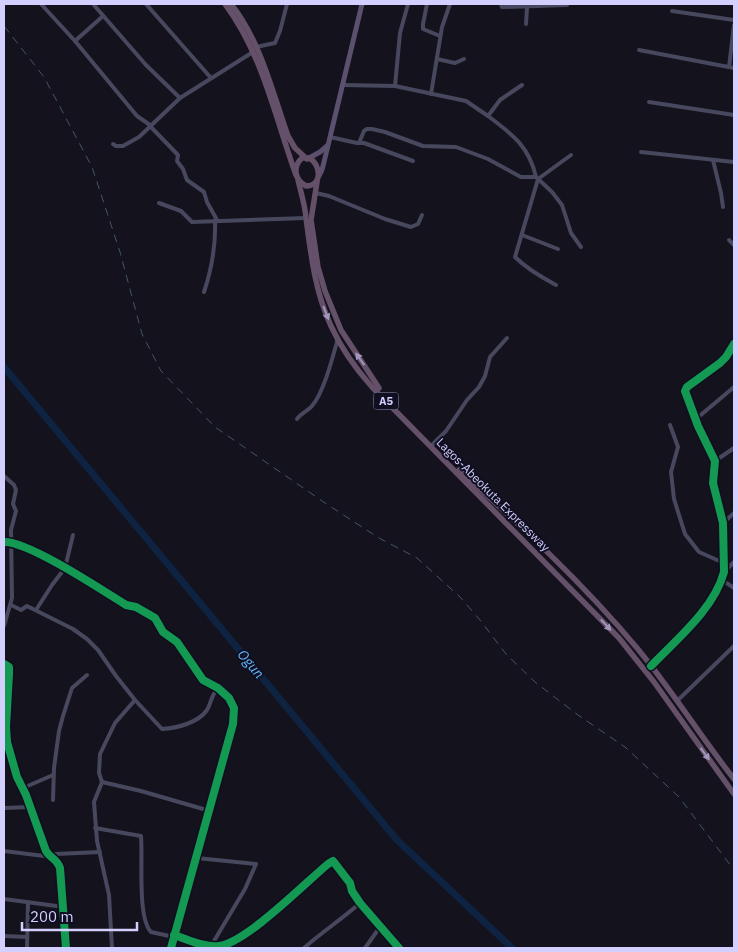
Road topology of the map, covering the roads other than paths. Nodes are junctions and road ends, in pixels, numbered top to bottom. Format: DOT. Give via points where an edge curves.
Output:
graph roads {
  1 [pos="41,4"];
  2 [pos="92,4"];
  3 [pos="146,4"];
  4 [pos="225,4"];
  5 [pos="231,4"];
  6 [pos="286,4"];
  7 [pos="362,4"];
  8 [pos="408,4"];
  9 [pos="427,4"];
  10 [pos="450,4"];
  11 [pos="501,4"];
  12 [pos="539,5"];
  13 [pos="567,6"];
  14 [pos="527,8"];
  15 [pos="672,11"];
  16 [pos="103,16"];
  17 [pos="734,20"];
  18 [pos="526,24"];
  19 [pos="734,25"];
  20 [pos="440,36"];
  21 [pos="75,41"];
  22 [pos="254,50"];
  23 [pos="639,50"];
  24 [pos="436,59"];
  25 [pos="464,59"];
  26 [pos="729,67"];
  27 [pos="734,68"];
  28 [pos="211,78"];
  29 [pos="343,85"];
  30 [pos="522,85"];
  31 [pos="395,86"];
  32 [pos="431,94"];
  33 [pos="180,98"];
  34 [pos="649,102"];
  35 [pos="734,115"];
  36 [pos="488,116"];
  37 [pos="150,126"];
  38 [pos="330,138"];
  39 [pos="359,143"];
  40 [pos="113,144"];
  41 [pos="328,146"];
  42 [pos="641,152"];
  43 [pos="571,155"];
  44 [pos="308,158"];
  45 [pos="713,160"];
  46 [pos="413,161"];
  47 [pos="734,162"];
  48 [pos="297,177"];
  49 [pos="537,178"];
  50 [pos="318,179"];
  51 [pos="316,193"];
  52 [pos="159,203"];
  53 [pos="723,207"];
  54 [pos="422,215"];
  55 [pos="306,218"];
  56 [pos="216,220"];
  57 [pos="522,235"];
  58 [pos="729,240"];
  59 [pos="734,245"];
  60 [pos="581,246"];
  61 [pos="558,249"];
  62 [pos="556,285"];
  63 [pos="204,292"];
  64 [pos="338,338"];
  65 [pos="507,338"];
  66 [pos="734,344"];
  67 [pos="734,387"];
  68 [pos="297,419"];
  69 [pos="696,419"];
  70 [pos="670,425"];
  71 [pos="432,445"];
  72 [pos="734,448"];
  73 [pos="715,461"];
  74 [pos="4,476"];
  75 [pos="734,513"];
  76 [pos="723,523"];
  77 [pos="73,535"];
  78 [pos="11,541"];
  79 [pos="4,542"];
  80 [pos="734,562"];
  81 [pos="724,563"];
  82 [pos="65,568"];
  83 [pos="724,572"];
  84 [pos="722,580"];
  85 [pos="734,588"];
  86 [pos="11,606"];
  87 [pos="36,610"];
  88 [pos="4,626"];
  89 [pos="734,646"];
  90 [pos="4,664"];
  91 [pos="652,666"];
  92 [pos="87,675"];
  93 [pos="218,688"];
  94 [pos="670,691"];
  95 [pos="664,696"];
  96 [pos="135,700"];
  97 [pos="677,701"];
  98 [pos="5,741"];
  99 [pos="54,775"];
  100 [pos="734,779"];
  101 [pos="102,782"];
  102 [pos="23,788"];
  103 [pos="734,794"];
  104 [pos="53,800"];
  105 [pos="30,807"];
  106 [pos="4,808"];
  107 [pos="210,811"];
  108 [pos="95,828"];
  109 [pos="4,851"];
  110 [pos="100,852"];
  111 [pos="49,855"];
  112 [pos="197,858"];
  113 [pos="4,899"];
  114 [pos="28,902"];
  115 [pos="360,903"];
  116 [pos="64,906"];
  117 [pos="380,927"];
  118 [pos="4,936"];
  119 [pos="174,936"];
  120 [pos="27,937"];
  121 [pos="392,946"];
  122 [pos="211,947"];
  123 [pos="27,948"];
  124 [pos="66,948"];
  125 [pos="112,948"];
  126 [pos="171,948"];
  127 [pos="304,948"];
  128 [pos="365,948"];
  129 [pos="399,948"];
  1 -- 21 [label="street"];
  2 -- 16 [label="street"];
  3 -- 28 [label="street"];
  4 -- 22 [label="highway, Lagos-Abeokuta Expressway / A5"];
  5 -- 22 [label="highway, Lagos-Abeokuta Expressway / A5" via="249,31"];
  6 -- 22 [label="street" via="275,43"];
  7 -- 29 [label="main road"];
  8 -- 31 [label="street" via="400,33"];
  9 -- 20 [label="street" via="424,29"];
  10 -- 20 [label="street"];
  11 -- 14 [label="street" via="505,8"];
  12 -- 13 [label="street"];
  12 -- 14 [label="street"];
  14 -- 18 [label="street"];
  15 -- 17 [label="street"];
  16 -- 21 [label="street"];
  16 -- 33 [label="street"];
  19 -- 26 [label="street"];
  20 -- 24 [label="street"];
  21 -- 37 [label="street" via="137,116"];
  22 -- 28 [label="street"];
  22 -- 44 [label="highway, Lagos-Abeokuta Expressway / A5" via="288,136 295,148"];
  22 -- 48 [label="highway, Lagos-Abeokuta Expressway / A5"];
  23 -- 26 [label="street"];
  24 -- 25 [label="street" via="455,63"];
  24 -- 32 [label="street"];
  26 -- 27 [label="street"];
  28 -- 33 [label="street"];
  29 -- 31 [label="street"];
  29 -- 38 [label="main road"];
  30 -- 36 [label="street" via="500,100"];
  31 -- 32 [label="street"];
  32 -- 36 [label="street" via="466,101"];
  33 -- 37 [label="street"];
  34 -- 35 [label="street"];
  36 -- 49 [label="street" via="521,142"];
  37 -- 40 [label="street" via="123,146"];
  37 -- 56 [label="street" via="178,155 176,161 187,180 204,192"];
  38 -- 39 [label="street"];
  38 -- 41 [label="main road"];
  39 -- 46 [label="street"];
  39 -- 49 [label="street" via="364,131 372,129 423,146 456,148 488,159 521,177"];
  41 -- 44 [label="main road"];
  41 -- 50 [label="main road"];
  42 -- 45 [label="street"];
  43 -- 49 [label="street"];
  44 -- 48 [label="highway" via="296,165"];
  44 -- 50 [label="highway, A5" via="315,162"];
  45 -- 47 [label="street"];
  45 -- 53 [label="street"];
  48 -- 50 [label="highway" via="306,186 314,185"];
  48 -- 55 [label="highway, Lagos-Abeokuta Expressway / A5"];
  49 -- 57 [label="street"];
  49 -- 60 [label="street" via="562,206 570,232"];
  50 -- 51 [label="highway, Lagos-Abeokuta Expressway / A5"];
  51 -- 54 [label="street" via="411,227 418,224"];
  71 -- 51 [label="highway, Lagos-Abeokuta Expressway / A5, one-way" via="375,384 335,316 321,277 314,239 312,216"];
  52 -- 56 [label="street" via="181,211 192,222"];
  55 -- 56 [label="street"];
  55 -- 64 [label="highway, Lagos-Abeokuta Expressway / A5, one-way" via="318,289"];
  56 -- 63 [label="street" via="213,260"];
  57 -- 61 [label="street"];
  57 -- 62 [label="street" via="515,257"];
  58 -- 59 [label="street"];
  64 -- 68 [label="street" via="328,372 312,406"];
  64 -- 95 [label="highway, Lagos-Abeokuta Expressway / A5, one-way" via="372,387 573,590 627,648"];
  65 -- 71 [label="street" via="490,357 484,380"];
  66 -- 69 [label="street" via="726,357 687,387 685,391"];
  67 -- 69 [label="street"];
  69 -- 73 [label="street"];
  70 -- 81 [label="street" via="678,448 671,472 674,499 685,534 699,552"];
  71 -- 91 [label="highway, Lagos-Abeokuta Expressway / A5" via="518,524 620,628"];
  72 -- 73 [label="street"];
  73 -- 76 [label="street" via="713,484"];
  74 -- 78 [label="street" via="15,487 13,504 16,511"];
  75 -- 76 [label="street"];
  76 -- 81 [label="street"];
  77 -- 82 [label="street"];
  78 -- 79 [label="street"];
  78 -- 82 [label="street"];
  78 -- 86 [label="street"];
  80 -- 83 [label="street"];
  81 -- 83 [label="street"];
  82 -- 87 [label="street"];
  82 -- 93 [label="street" via="126,605 155,618 163,632 177,642 203,680"];
  83 -- 84 [label="street"];
  84 -- 85 [label="street"];
  84 -- 91 [label="street" via="696,619"];
  86 -- 87 [label="street" via="21,610 28,606"];
  86 -- 88 [label="street"];
  87 -- 96 [label="street" via="87,638"];
  89 -- 97 [label="street"];
  90 -- 98 [label="street" via="9,667"];
  91 -- 94 [label="highway, Lagos-Abeokuta Expressway / A5"];
  92 -- 99 [label="street" via="71,691 59,731"];
  93 -- 96 [label="street" via="203,714 190,722 165,729 160,728"];
  93 -- 107 [label="street" via="232,702 234,715"];
  94 -- 95 [label="highway"];
  94 -- 97 [label="highway, Lagos-Abeokuta Expressway / A5"];
  95 -- 103 [label="highway, Lagos-Abeokuta Expressway / A5, one-way"];
  96 -- 101 [label="street" via="115,723 100,754"];
  97 -- 100 [label="highway, Lagos-Abeokuta Expressway / A5"];
  98 -- 102 [label="street"];
  99 -- 102 [label="street"];
  99 -- 104 [label="street"];
  101 -- 107 [label="street"];
  101 -- 108 [label="street" via="94,802"];
  102 -- 105 [label="street"];
  105 -- 106 [label="street"];
  105 -- 111 [label="street"];
  107 -- 112 [label="street"];
  108 -- 110 [label="street"];
  108 -- 119 [label="street" via="142,836 142,908 148,928 151,932"];
  109 -- 111 [label="street" via="31,856"];
  110 -- 111 [label="street"];
  110 -- 125 [label="street" via="109,895"];
  111 -- 116 [label="street" via="58,861"];
  112 -- 119 [label="street"];
  112 -- 122 [label="street" via="256,864"];
  113 -- 114 [label="street"];
  114 -- 116 [label="street"];
  114 -- 120 [label="street"];
  115 -- 117 [label="street"];
  115 -- 122 [label="street" via="333,861 251,930 222,946"];
  115 -- 127 [label="street"];
  116 -- 124 [label="street"];
  117 -- 121 [label="street"];
  117 -- 128 [label="street"];
  118 -- 120 [label="street"];
  119 -- 122 [label="street"];
  119 -- 126 [label="street"];
  120 -- 123 [label="street"];
  121 -- 129 [label="street"];
}
